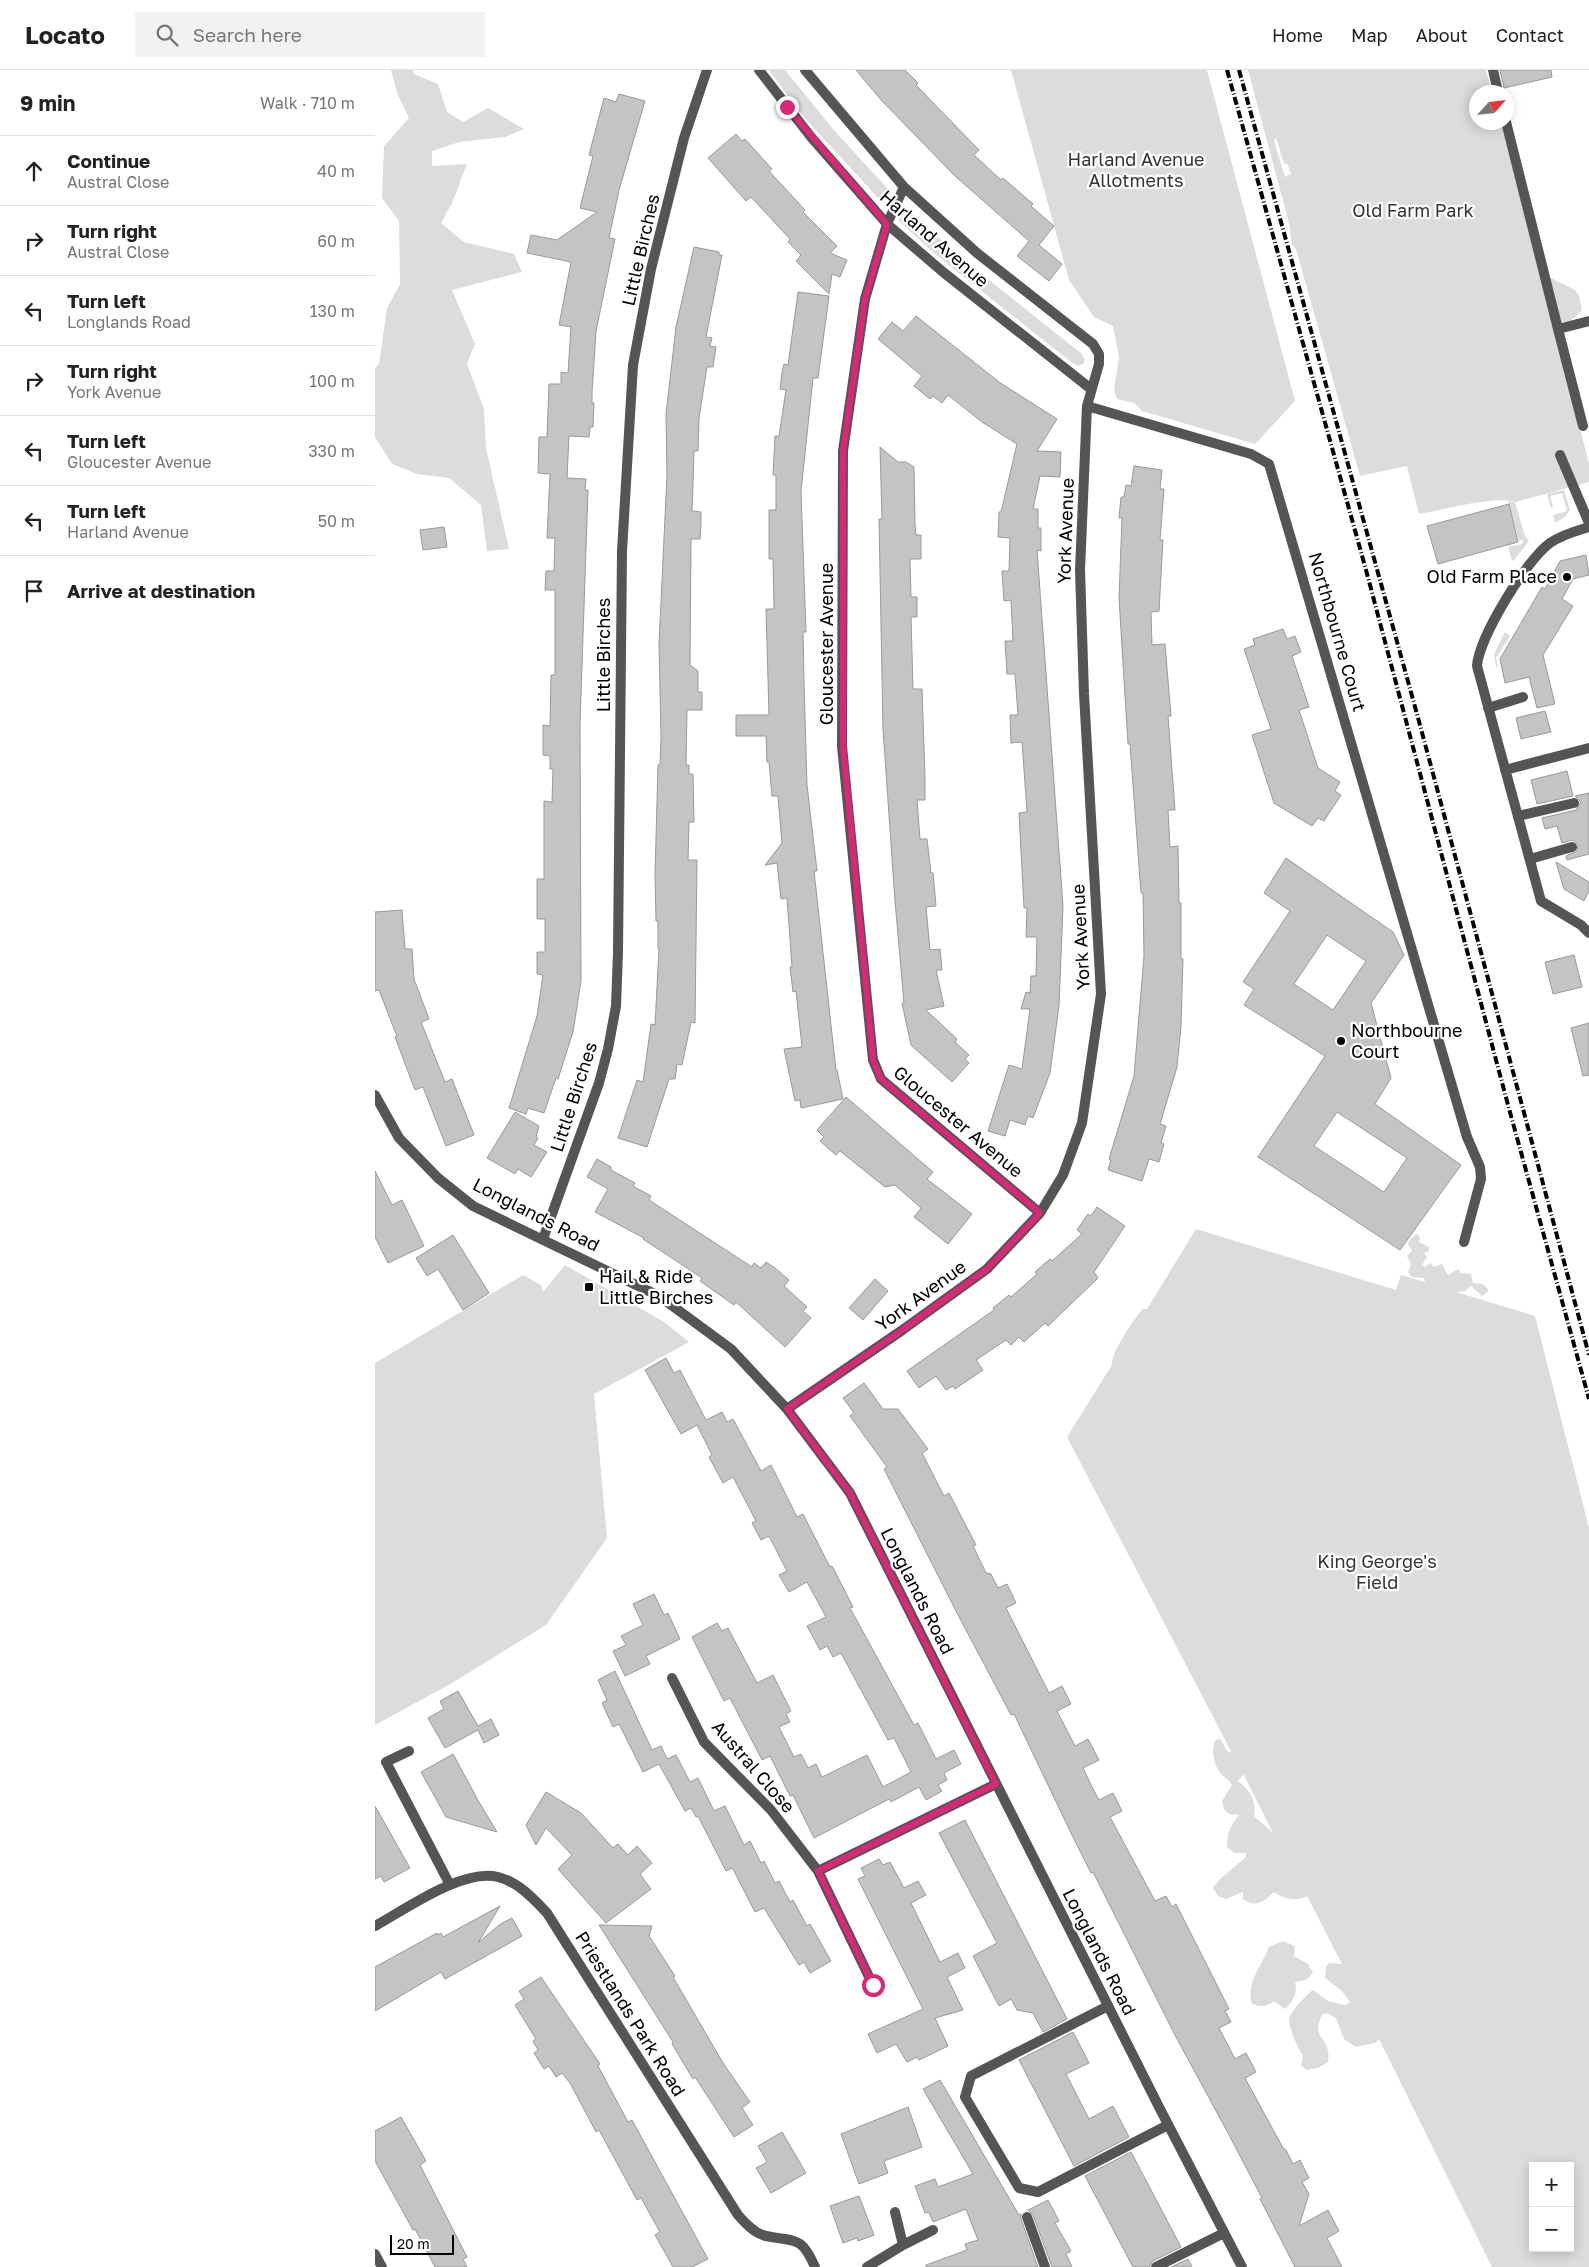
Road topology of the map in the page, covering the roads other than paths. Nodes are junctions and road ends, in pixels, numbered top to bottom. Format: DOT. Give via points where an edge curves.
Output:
graph roads {
  1 [pos="707,70"];
  2 [pos="759,70"];
  3 [pos="805,70"];
  4 [pos="1493,70"];
  5 [pos="1496,85"];
  6 [pos="1508,130"];
  7 [pos="904,187"];
  8 [pos="887,224"];
  9 [pos="1589,321"];
  10 [pos="1558,329"];
  11 [pos="1083,336"];
  12 [pos="1091,389"];
  13 [pos="1087,406"];
  14 [pos="1583,426"];
  15 [pos="1560,454"];
  16 [pos="1589,525"];
  17 [pos="1523,697"];
  18 [pos="1488,708"];
  19 [pos="1589,748"];
  20 [pos="1505,770"];
  21 [pos="1573,802"];
  22 [pos="1517,816"];
  23 [pos="1572,847"];
  24 [pos="1530,860"];
  25 [pos="1589,933"];
  26 [pos="375,1095"];
  27 [pos="1040,1213"];
  28 [pos="543,1239"];
  29 [pos="1464,1242"];
  30 [pos="787,1409"];
  31 [pos="672,1678"];
  32 [pos="409,1751"];
  33 [pos="996,1784"];
  34 [pos="818,1871"];
  35 [pos="450,1885"];
  36 [pos="375,1926"];
  37 [pos="873,1985"];
  38 [pos="1108,2006"];
  39 [pos="1168,2125"];
  40 [pos="895,2212"];
  41 [pos="1027,2217"];
  42 [pos="933,2230"];
  43 [pos="1225,2233"];
  44 [pos="903,2245"];
  45 [pos="375,2254"];
  46 [pos="382,2267"];
  47 [pos="815,2267"];
  48 [pos="867,2267"];
  49 [pos="1045,2267"];
  50 [pos="1156,2267"];
  51 [pos="1242,2267"];
  1 -- 28 [label="street, Little Birches" via="683,138 651,269 633,365 621,551 616,1006 599,1083"];
  2 -- 8 [label="street, Harland Avenue" via="811,137"];
  3 -- 7 [label="street, Harland Avenue"];
  4 -- 5 [label="street"];
  6 -- 10 [label="street"];
  7 -- 8 [label="street, Gloucester Avenue"];
  7 -- 11 [label="street, Harland Avenue" via="977,253"];
  8 -- 12 [label="street, Harland Avenue"];
  8 -- 27 [label="street, Gloucester Avenue" via="865,299 843,451 843,746 873,1060 881,1079"];
  9 -- 10 [label="street"];
  10 -- 14 [label="street"];
  11 -- 12 [label="street, York Avenue" via="1099,354"];
  12 -- 13 [label="street, York Avenue"];
  13 -- 27 [label="street, York Avenue" via="1080,570 1101,994 1082,1123 1063,1175"];
  13 -- 29 [label="street, Northbourne Court" via="1251,454 1269,464 1467,1137 1480,1167 1481,1179"];
  15 -- 16 [label="street"];
  16 -- 18 [label="street" via="1557,538 1543,550 1524,572 1487,630 1477,666"];
  17 -- 18 [label="street"];
  18 -- 20 [label="street"];
  19 -- 20 [label="street"];
  20 -- 22 [label="street"];
  21 -- 22 [label="street"];
  22 -- 24 [label="street"];
  23 -- 24 [label="street"];
  24 -- 25 [label="street" via="1541,901"];
  26 -- 28 [label="street, Longlands Road" via="399,1138 437,1178 473,1206"];
  27 -- 30 [label="street, York Avenue" via="987,1269"];
  28 -- 30 [label="street, Longlands Road" via="659,1296 731,1349"];
  30 -- 33 [label="street, Longlands Road" via="850,1493"];
  31 -- 34 [label="street, Austral Close" via="704,1742 771,1810"];
  32 -- 35 [label="street" via="386,1762"];
  33 -- 34 [label="street"];
  33 -- 38 [label="street, Longlands Road"];
  34 -- 37 [label="street, Austral Close"];
  35 -- 36 [label="street, Priestlands Park Road"];
  35 -- 47 [label="street, Priestlands Park Road" via="467,1878 498,1877 532,1896 547,1913 738,2215 764,2236 794,2240 807,2250"];
  38 -- 39 [label="street, Longlands Road"];
  38 -- 39 [label="street" via="971,2076 965,2096 1019,2188 1039,2192"];
  39 -- 43 [label="street, Longlands Road"];
  40 -- 44 [label="street"];
  41 -- 49 [label="street"];
  42 -- 44 [label="street"];
  43 -- 50 [label="street"];
  43 -- 51 [label="street, Longlands Road"];
  44 -- 48 [label="street"];
  45 -- 46 [label="street"];
}
